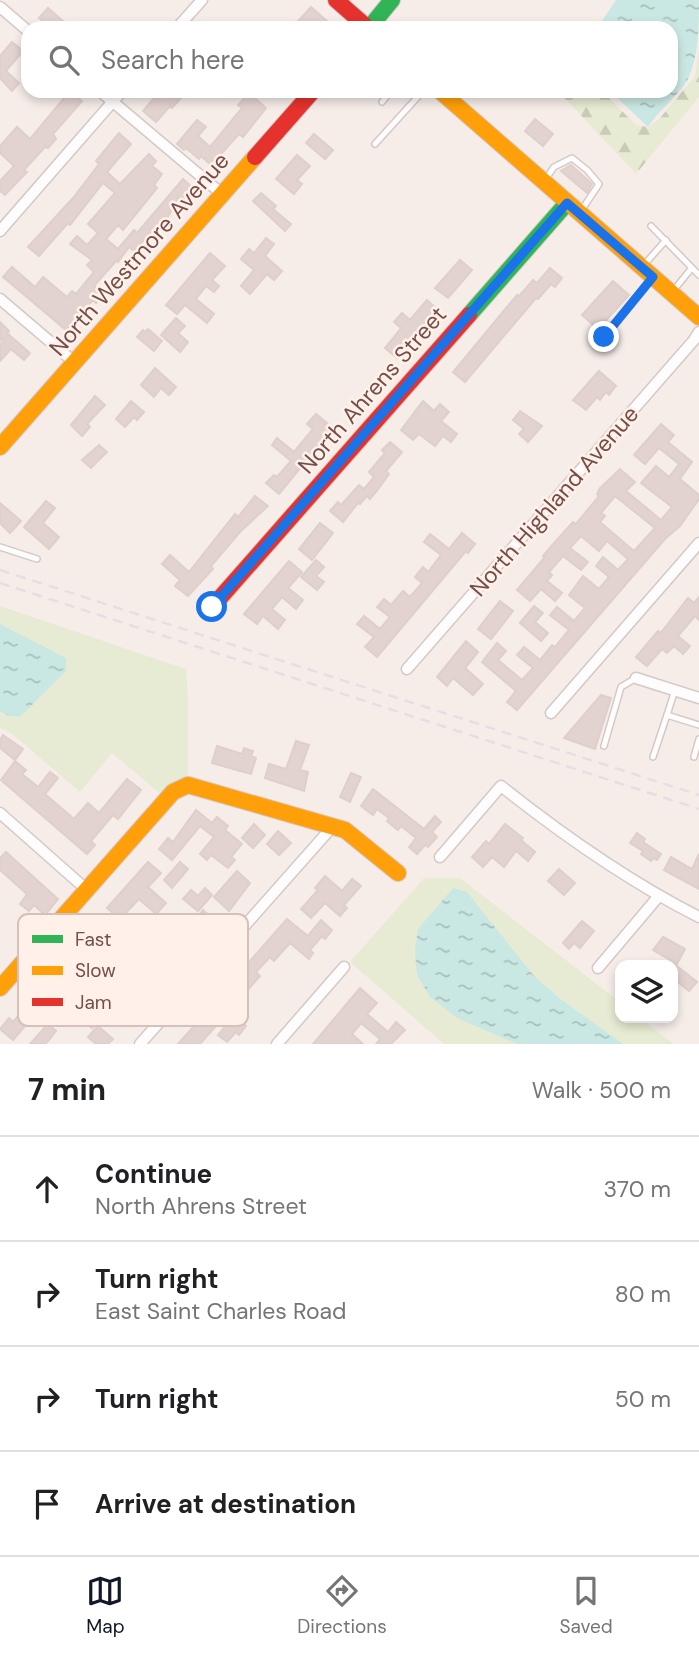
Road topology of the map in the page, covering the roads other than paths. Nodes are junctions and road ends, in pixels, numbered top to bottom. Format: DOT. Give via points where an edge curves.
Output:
graph roads {
  1 [pos="202,0"];
  2 [pos="336,0"];
  3 [pos="392,0"];
  4 [pos="3,7"];
  5 [pos="183,21"];
  6 [pos="360,21"];
  7 [pos="374,21"];
  8 [pos="21,24"];
  9 [pos="108,98"];
  10 [pos="116,98"];
  11 [pos="307,98"];
  12 [pos="385,98"];
  13 [pos="416,98"];
  14 [pos="448,98"];
  15 [pos="113,102"];
  16 [pos="382,102"];
  17 [pos="374,144"];
  18 [pos="543,182"];
  19 [pos="222,194"];
  20 [pos="573,208"];
  21 [pos="651,226"];
  22 [pos="0,231"];
  23 [pos="666,240"];
  24 [pos="691,269"];
  25 [pos="647,272"];
  26 [pos="699,275"];
  27 [pos="671,293"];
  28 [pos="0,299"];
  29 [pos="699,317"];
  30 [pos="699,332"];
  31 [pos="604,337"];
  32 [pos="74,362"];
  33 [pos="0,447"];
  34 [pos="699,543"];
  35 [pos="0,547"];
  36 [pos="37,559"];
  37 [pos="212,607"];
  38 [pos="407,669"];
  39 [pos="636,678"];
  40 [pos="675,690"];
  41 [pos="699,698"];
  42 [pos="551,713"];
  43 [pos="667,715"];
  44 [pos="699,725"];
  45 [pos="699,739"];
  46 [pos="604,746"];
  47 [pos="653,757"];
  48 [pos="694,757"];
  49 [pos="0,813"];
  50 [pos="333,826"];
  51 [pos="440,857"];
  52 [pos="398,873"];
  53 [pos="87,890"];
  54 [pos="658,897"];
  55 [pos="66,914"];
  56 [pos="699,918"];
  57 [pos="248,922"];
  58 [pos="344,967"];
  59 [pos="18,968"];
  60 [pos="598,968"];
  61 [pos="0,988"];
  62 [pos="156,1026"];
  63 [pos="140,1044"];
  64 [pos="277,1044"];
  1 -- 5 [label="street"];
  2 -- 6 [label="street"];
  3 -- 7 [label="street"];
  4 -- 8 [label="street"];
  9 -- 15 [label="street"];
  10 -- 15 [label="street"];
  11 -- 19 [label="street, North Westmore Avenue"];
  12 -- 16 [label="lane"];
  13 -- 17 [label="lane"];
  14 -- 18 [label="street"];
  15 -- 19 [label="street"];
  15 -- 22 [label="street"];
  18 -- 20 [label="street"];
  18 -- 20 [label="lane" via="554,167 572,158 587,170 599,184"];
  19 -- 32 [label="street, North Westmore Avenue"];
  20 -- 25 [label="street"];
  20 -- 37 [label="street, North Ahrens Street"];
  21 -- 23 [label="lane"];
  23 -- 24 [label="lane"];
  23 -- 25 [label="lane"];
  24 -- 26 [label="lane"];
  24 -- 27 [label="lane"];
  25 -- 27 [label="street"];
  25 -- 31 [label="lane"];
  27 -- 29 [label="street"];
  28 -- 32 [label="street"];
  30 -- 38 [label="street, North Highland Avenue"];
  32 -- 33 [label="street, North Westmore Avenue"];
  34 -- 42 [label="street"];
  35 -- 36 [label="lane"];
  39 -- 40 [label="street"];
  39 -- 46 [label="lane" via="621,687"];
  40 -- 41 [label="street"];
  40 -- 43 [label="lane"];
  43 -- 44 [label="lane"];
  43 -- 47 [label="lane"];
  45 -- 48 [label="lane"];
  49 -- 53 [label="street"];
  50 -- 52 [label="street" via="345,830"];
  50 -- 53 [label="street" via="188,785 173,792"];
  50 -- 57 [label="street"];
  51 -- 54 [label="street" via="501,786 571,841"];
  53 -- 55 [label="street"];
  54 -- 56 [label="street"];
  54 -- 60 [label="street"];
  58 -- 64 [label="street"];
  59 -- 61 [label="street"];
  62 -- 63 [label="street"];
}
